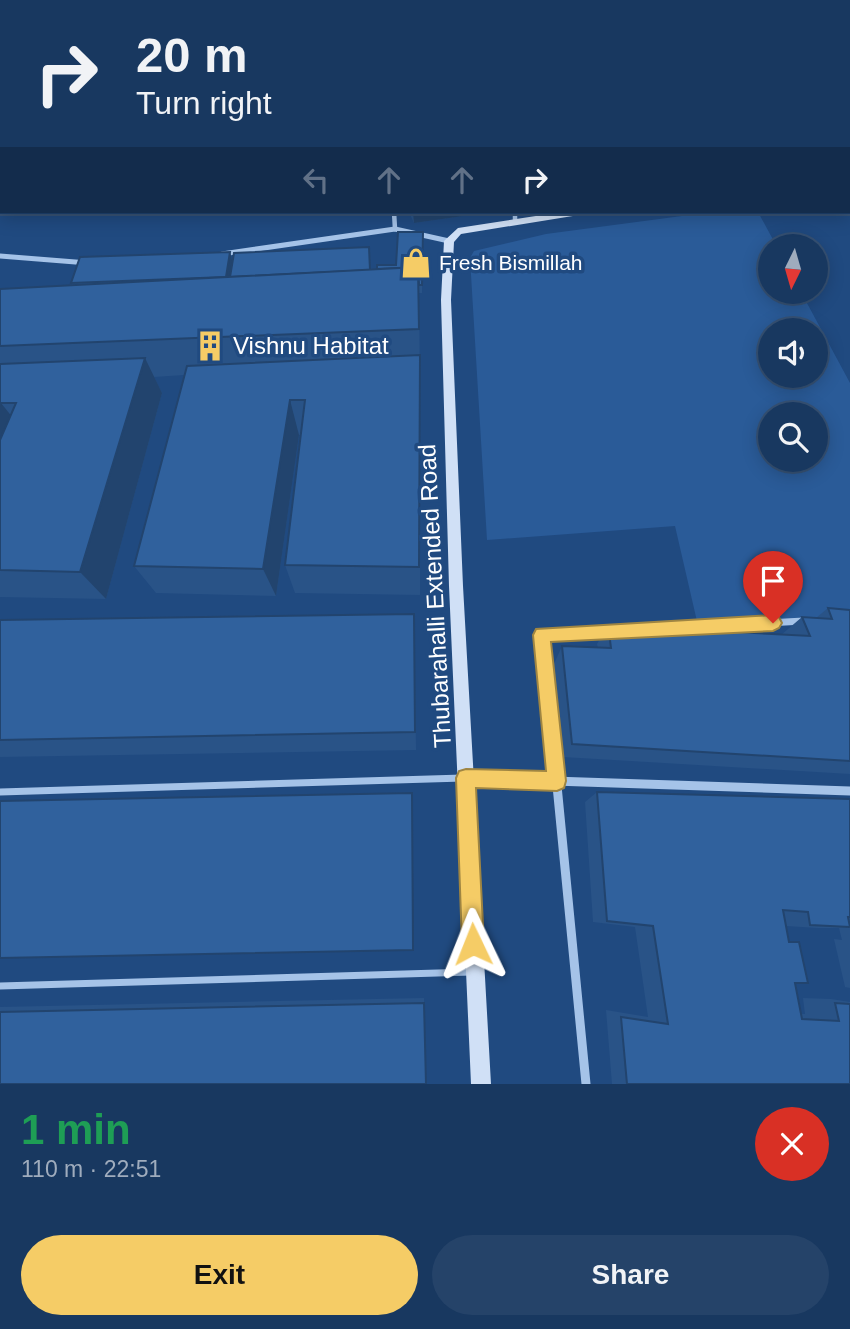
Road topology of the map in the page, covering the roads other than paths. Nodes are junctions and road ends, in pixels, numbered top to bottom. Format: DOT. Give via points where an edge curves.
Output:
graph roads {
  1 [pos="394,214"];
  2 [pos="553,214"];
  3 [pos="515,217"];
  4 [pos="395,229"];
  5 [pos="449,241"];
  6 [pos="212,255"];
  7 [pos="0,256"];
  8 [pos="94,263"];
  9 [pos="810,621"];
  10 [pos="649,629"];
  11 [pos="622,630"];
  12 [pos="466,778"];
  13 [pos="557,781"];
  14 [pos="850,791"];
  15 [pos="0,792"];
  16 [pos="474,972"];
  17 [pos="0,986"];
  18 [pos="481,1084"];
  19 [pos="586,1084"];
  1 -- 4 [label="lane"];
  2 -- 3 [label="street"];
  3 -- 5 [label="street" via="458,231"];
  4 -- 5 [label="street"];
  4 -- 6 [label="street"];
  5 -- 12 [label="street, Thubarahalli Extended Road" via="446,312"];
  7 -- 8 [label="street"];
  9 -- 10 [label="street"];
  11 -- 13 [label="street" via="542,635"];
  12 -- 13 [label="street"];
  12 -- 15 [label="lane"];
  12 -- 16 [label="street, Thubarahalli Extended Road"];
  13 -- 14 [label="street"];
  13 -- 19 [label="street"];
  16 -- 17 [label="lane"];
  16 -- 18 [label="street, Thubarahalli Extended Road"];
}
